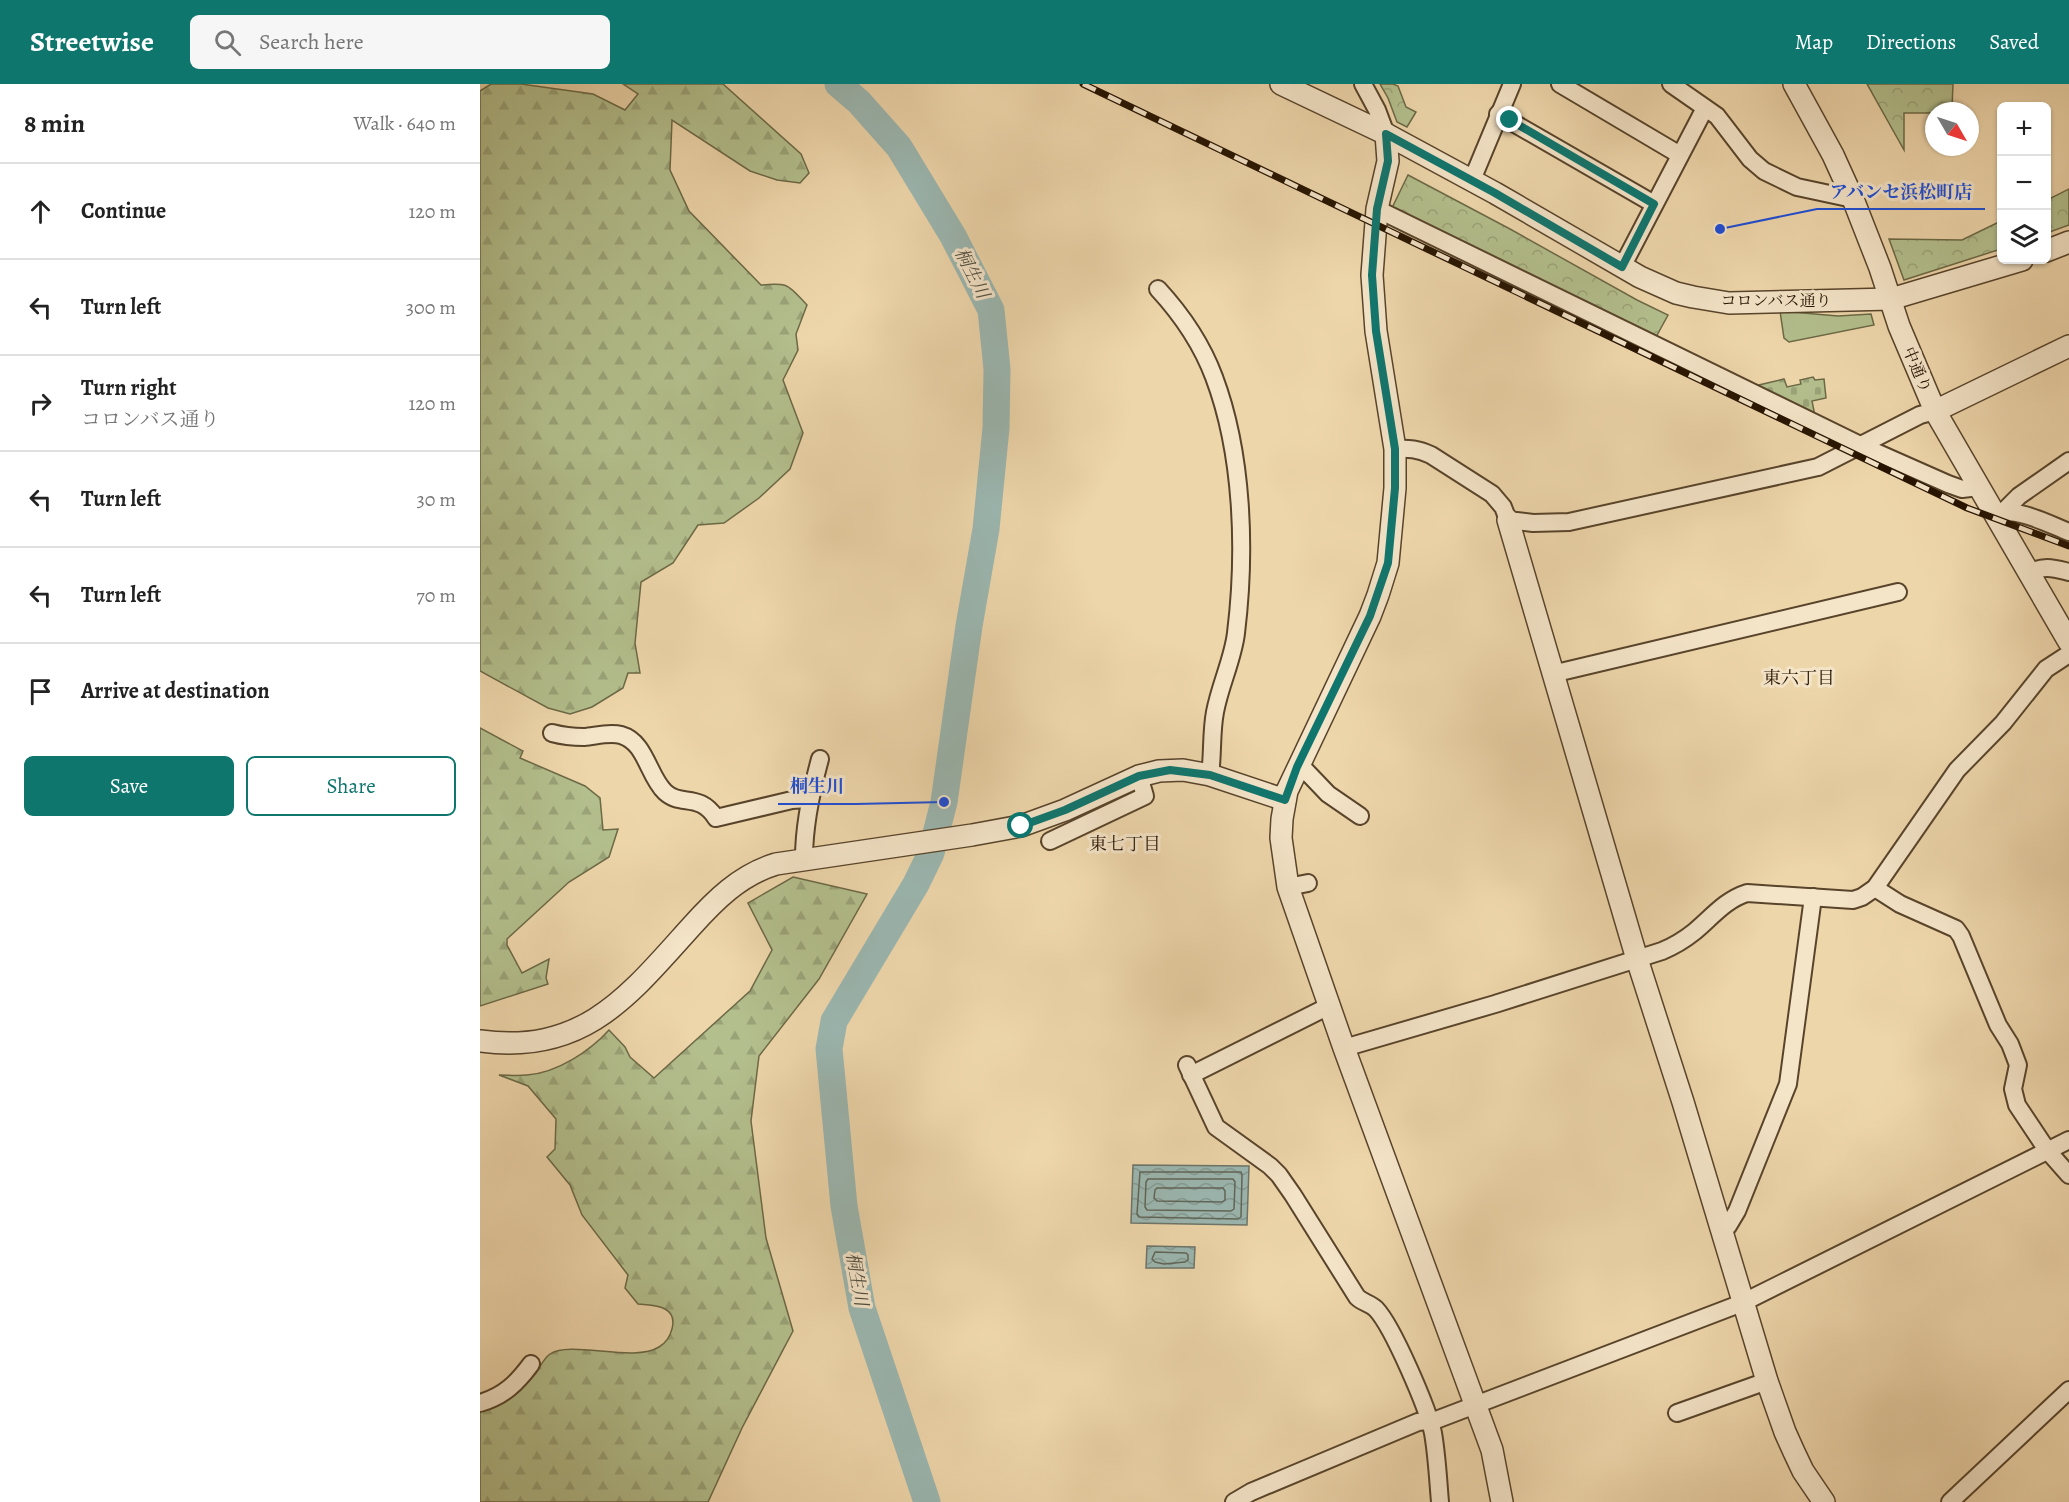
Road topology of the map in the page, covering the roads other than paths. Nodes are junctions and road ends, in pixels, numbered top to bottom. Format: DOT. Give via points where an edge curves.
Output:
graph roads {
  1 [pos="1281,84"];
  2 [pos="1363,84"];
  3 [pos="1512,84"];
  4 [pos="1560,84"];
  5 [pos="1671,84"];
  6 [pos="1794,84"];
  7 [pos="1705,108"];
  8 [pos="1498,114"];
  9 [pos="1386,134"];
  10 [pos="1680,155"];
  11 [pos="1472,180"];
  12 [pos="1853,199"];
  13 [pos="1654,204"];
  14 [pos="1377,209"];
  15 [pos="2069,242"];
  16 [pos="2051,249"];
  17 [pos="2009,264"];
  18 [pos="1622,267"];
  19 [pos="1158,289"];
  20 [pos="1891,299"];
  21 [pos="2069,346"];
  22 [pos="1935,411"];
  23 [pos="1862,446"];
  24 [pos="1395,449"];
  25 [pos="2069,461"];
  26 [pos="1979,487"];
  27 [pos="1998,513"];
  28 [pos="1508,520"];
  29 [pos="2069,532"];
  30 [pos="2069,572"];
  31 [pos="2028,573"];
  32 [pos="1898,592"];
  33 [pos="2069,642"];
  34 [pos="2069,654"];
  35 [pos="1552,674"];
  36 [pos="552,733"];
  37 [pos="820,759"];
  38 [pos="1297,767"];
  39 [pos="1210,775"];
  40 [pos="1139,776"];
  41 [pos="809,799"];
  42 [pos="1285,800"];
  43 [pos="1360,816"];
  44 [pos="1050,841"];
  45 [pos="808,858"];
  46 [pos="1875,888"];
  47 [pos="1813,897"];
  48 [pos="1637,959"];
  49 [pos="1329,1006"];
  50 [pos="480,1041"];
  51 [pos="1344,1048"];
  52 [pos="2069,1140"];
  53 [pos="2047,1150"];
  54 [pos="2069,1175"];
  55 [pos="1721,1231"];
  56 [pos="1742,1303"];
  57 [pos="531,1364"];
  58 [pos="1767,1381"];
  59 [pos="2069,1390"];
  60 [pos="480,1403"];
  61 [pos="1475,1403"];
  62 [pos="1677,1413"];
  63 [pos="1430,1421"];
  64 [pos="1234,1502"];
  65 [pos="1440,1502"];
  66 [pos="1502,1502"];
  67 [pos="1824,1502"];
  68 [pos="1950,1502"];
  1 -- 9 [label="street, コロンバス通り"];
  2 -- 9 [label="street"];
  3 -- 8 [label="street"];
  4 -- 10 [label="street"];
  5 -- 7 [label="street"];
  6 -- 12 [label="street, 中通り"];
  7 -- 10 [label="street"];
  7 -- 12 [label="street" via="1764,171 1797,187"];
  8 -- 11 [label="street"];
  8 -- 13 [label="street"];
  9 -- 11 [label="street, コロンバス通り"];
  9 -- 14 [label="street" via="1388,161"];
  10 -- 13 [label="street"];
  11 -- 18 [label="street, コロンバス通り"];
  12 -- 20 [label="street, 中通り"];
  13 -- 18 [label="street"];
  14 -- 23 [label="street"];
  14 -- 24 [label="street" via="1372,275 1376,331"];
  15 -- 16 [label="street"];
  17 -- 20 [label="street, コロンバス通り"];
  18 -- 20 [label="street, コロンバス通り" via="1668,290 1710,301"];
  19 -- 39 [label="street" via="1191,334 1214,376 1228,424 1237,485 1239,607 1236,636 1215,711"];
  20 -- 22 [label="street, 中通り"];
  21 -- 22 [label="street"];
  22 -- 23 [label="street"];
  22 -- 26 [label="street, 中通り"];
  23 -- 26 [label="street" via="1962,489"];
  23 -- 28 [label="street" via="1818,467 1569,522"];
  24 -- 28 [label="street" via="1411,448 1431,455 1492,494"];
  24 -- 38 [label="street" via="1388,563 1348,663"];
  25 -- 27 [label="street"];
  26 -- 27 [label="street, 中通り"];
  27 -- 29 [label="street" via="2019,514"];
  27 -- 31 [label="street, 中通り"];
  28 -- 35 [label="street"];
  30 -- 31 [label="street" via="2049,567"];
  31 -- 33 [label="street, 中通り"];
  32 -- 35 [label="street"];
  34 -- 46 [label="street" via="2046,669 1957,770"];
  35 -- 48 [label="street"];
  36 -- 41 [label="street" via="576,737 612,734 629,739 665,792 699,802 716,818"];
  37 -- 41 [label="street"];
  38 -- 42 [label="street"];
  38 -- 43 [label="street"];
  39 -- 40 [label="street" via="1170,770"];
  39 -- 42 [label="street"];
  40 -- 44 [label="street" via="1145,796"];
  40 -- 45 [label="street" via="1021,826"];
  41 -- 45 [label="street"];
  42 -- 49 [label="street" via="1281,838 1298,885"];
  45 -- 50 [label="street" via="762,868 726,890 636,988 586,1025 540,1041"];
  46 -- 47 [label="street" via="1853,900"];
  46 -- 53 [label="street" via="1956,929 1961,936 2018,1065 2013,1089 2017,1105"];
  47 -- 48 [label="street" via="1763,893 1738,896 1685,939"];
  47 -- 55 [label="street" via="1788,1084 1737,1211"];
  48 -- 51 [label="street" via="1496,1005"];
  48 -- 55 [label="street"];
  49 -- 51 [label="street"];
  49 -- 63 [label="street" via="1189,1070 1216,1127 1279,1175 1357,1297 1375,1308 1383,1319"];
  51 -- 61 [label="street"];
  52 -- 53 [label="street"];
  53 -- 54 [label="street"];
  53 -- 56 [label="street"];
  55 -- 56 [label="street"];
  56 -- 58 [label="street"];
  56 -- 61 [label="street"];
  57 -- 60 [label="street" via="511,1388"];
  58 -- 62 [label="street"];
  58 -- 67 [label="street" via="1794,1452"];
  59 -- 68 [label="street"];
  61 -- 63 [label="street"];
  61 -- 66 [label="street" via="1494,1458"];
  63 -- 64 [label="street" via="1418,1422"];
  63 -- 65 [label="street"];
}
